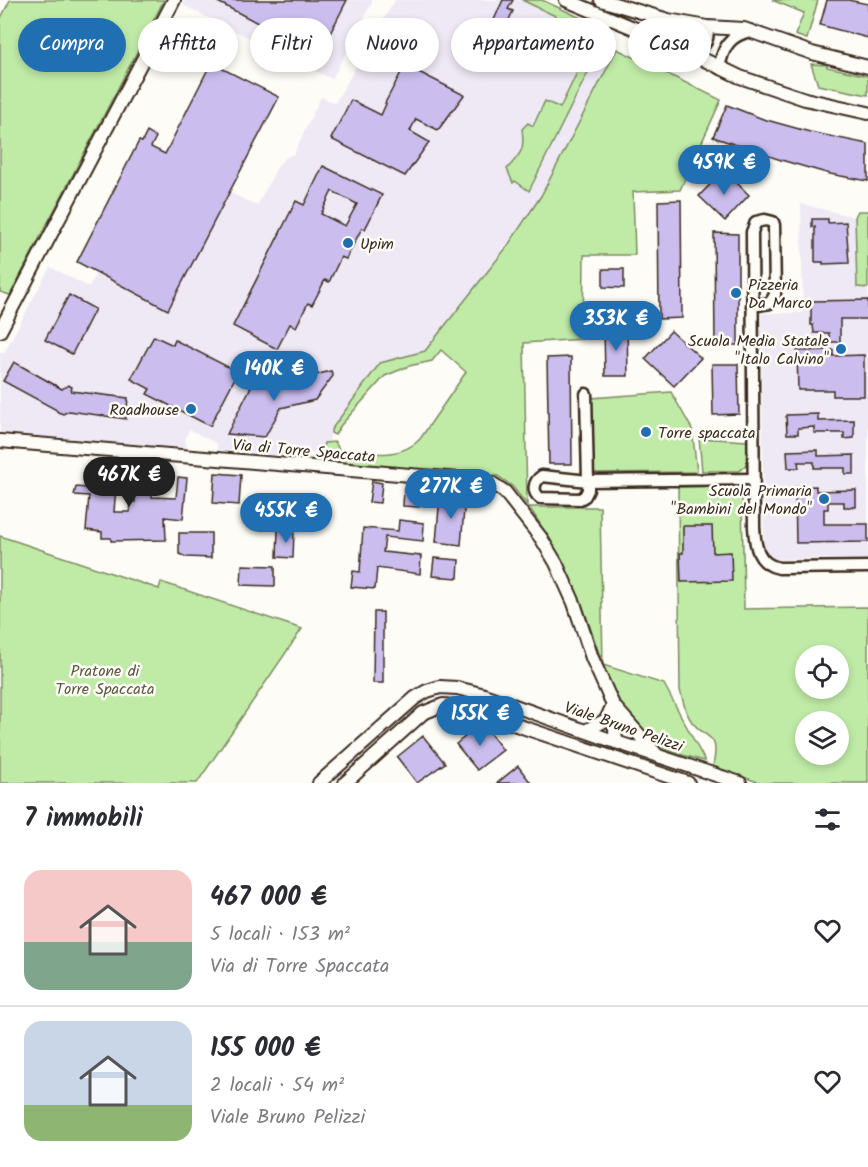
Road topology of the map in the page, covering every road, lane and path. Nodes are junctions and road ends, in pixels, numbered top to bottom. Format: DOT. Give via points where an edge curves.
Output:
graph roads {
  1 [pos="174,0"];
  2 [pos="566,0"];
  3 [pos="602,0"];
  4 [pos="663,18"];
  5 [pos="628,26"];
  6 [pos="711,27"];
  7 [pos="751,31"];
  8 [pos="711,64"];
  9 [pos="868,67"];
  10 [pos="719,68"];
  11 [pos="868,113"];
  12 [pos="752,306"];
  13 [pos="0,331"];
  14 [pos="586,394"];
  15 [pos="0,441"];
  16 [pos="754,479"];
  17 [pos="588,481"];
  18 [pos="868,567"];
  19 [pos="617,710"];
  20 [pos="585,731"];
  21 [pos="616,742"];
  22 [pos="611,756"];
  23 [pos="658,756"];
  24 [pos="319,783"];
  25 [pos="345,783"];
  26 [pos="688,783"];
  27 [pos="740,783"];
  1 -- 13 [label="street"];
  2 -- 5 [label="street"];
  3 -- 4 [label="street"];
  6 -- 7 [label="street"];
  7 -- 9 [label="street"];
  7 -- 10 [label="street" via="728,41"];
  8 -- 10 [label="street"];
  10 -- 11 [label="street" via="796,96"];
  12 -- 12 [label="street" via="770,303 775,295 774,225 768,220 758,221 752,229"];
  12 -- 16 [label="street"];
  14 -- 17 [label="street"];
  15 -- 19 [label="street, Via di Torre Spaccata" via="493,484 516,504 556,563 592,658"];
  16 -- 17 [label="street"];
  16 -- 18 [label="street" via="756,546 765,563 783,569"];
  17 -- 17 [label="street" via="542,476 535,490 544,499 580,498 587,494"];
  19 -- 20 [label="street"];
  19 -- 21 [label="street"];
  19 -- 23 [label="street, Via di Torre Spaccata"];
  20 -- 21 [label="street, Viale Bruno Pelizzi"];
  20 -- 24 [label="street, Viale Bruno Pelizzi" via="481,693 453,687 434,688 415,698"];
  21 -- 22 [label="street"];
  21 -- 23 [label="street, Viale Bruno Pelizzi"];
  22 -- 25 [label="street, Viale Bruno Pelizzi" via="477,710 443,705 423,713"];
  22 -- 26 [label="street, Viale Bruno Pelizzi"];
  23 -- 27 [label="street, Viale Bruno Pelizzi"];
}
